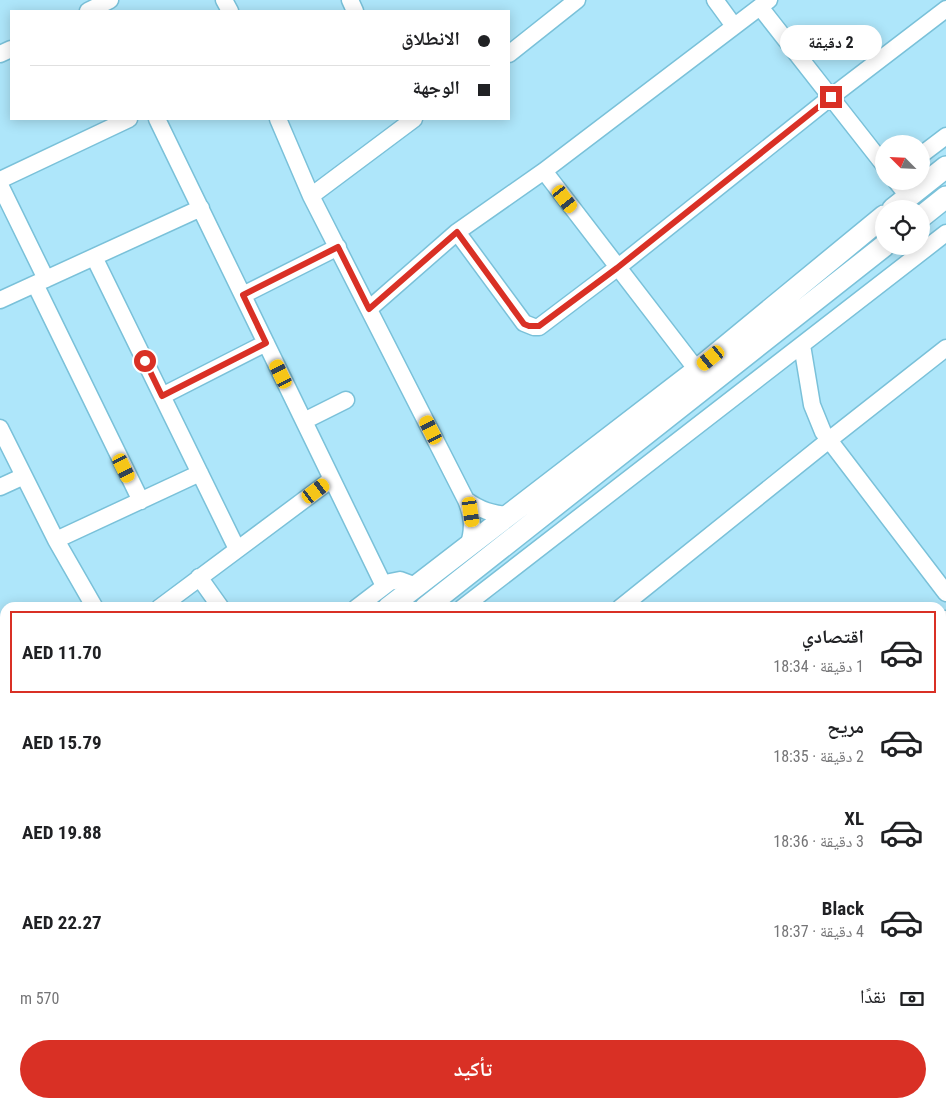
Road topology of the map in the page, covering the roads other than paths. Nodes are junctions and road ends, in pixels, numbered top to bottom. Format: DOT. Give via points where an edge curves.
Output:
graph roads {
  1 [pos="110,0"];
  2 [pos="577,0"];
  3 [pos="716,0"];
  4 [pos="765,3"];
  5 [pos="946,9"];
  6 [pos="90,10"];
  7 [pos="734,26"];
  8 [pos="510,53"];
  9 [pos="831,97"];
  10 [pos="127,120"];
  11 [pos="158,120"];
  12 [pos="278,120"];
  13 [pos="411,120"];
  14 [pos="946,136"];
  15 [pos="930,148"];
  16 [pos="875,153"];
  17 [pos="946,167"];
  18 [pos="544,171"];
  19 [pos="0,180"];
  20 [pos="0,185"];
  21 [pos="899,195"];
  22 [pos="312,196"];
  23 [pos="946,197"];
  24 [pos="201,208"];
  25 [pos="930,210"];
  26 [pos="875,223"];
  27 [pos="457,232"];
  28 [pos="946,233"];
  29 [pos="338,247"];
  30 [pos="875,253"];
  31 [pos="94,257"];
  32 [pos="617,268"];
  33 [pos="41,282"];
  34 [pos="243,295"];
  35 [pos="0,300"];
  36 [pos="369,309"];
  37 [pos="266,343"];
  38 [pos="802,345"];
  39 [pos="946,348"];
  40 [pos="697,370"];
  41 [pos="162,396"];
  42 [pos="346,400"];
  43 [pos="304,420"];
  44 [pos="0,428"];
  45 [pos="829,440"];
  46 [pos="200,473"];
  47 [pos="24,476"];
  48 [pos="332,479"];
  49 [pos="0,487"];
  50 [pos="466,500"];
  51 [pos="140,501"];
  52 [pos="509,515"];
  53 [pos="56,540"];
  54 [pos="468,547"];
  55 [pos="237,549"];
  56 [pos="199,578"];
  57 [pos="384,586"];
  58 [pos="416,586"];
  59 [pos="946,593"];
  60 [pos="92,602"];
  61 [pos="166,602"];
  62 [pos="216,602"];
  63 [pos="364,602"];
  64 [pos="396,602"];
  65 [pos="433,602"];
  66 [pos="470,602"];
  67 [pos="627,602"];
  1 -- 6 [label="street"];
  2 -- 8 [label="street"];
  3 -- 7 [label="street"];
  4 -- 7 [label="street"];
  4 -- 9 [label="street"];
  5 -- 9 [label="street"];
  7 -- 18 [label="street"];
  9 -- 16 [label="street"];
  9 -- 32 [label="street"];
  10 -- 19 [label="street"];
  11 -- 24 [label="street"];
  12 -- 22 [label="street"];
  13 -- 22 [label="street"];
  14 -- 15 [label="street"];
  17 -- 21 [label="main road"];
  18 -- 27 [label="street"];
  18 -- 32 [label="street"];
  20 -- 33 [label="street"];
  22 -- 29 [label="street"];
  23 -- 25 [label="main road"];
  24 -- 31 [label="street"];
  24 -- 34 [label="street"];
  26 -- 40 [label="main road"];
  27 -- 32 [label="street" via="529,326 543,324"];
  27 -- 36 [label="street"];
  28 -- 38 [label="street"];
  29 -- 34 [label="street"];
  29 -- 36 [label="street"];
  30 -- 65 [label="main road"];
  31 -- 33 [label="street"];
  31 -- 41 [label="street"];
  32 -- 40 [label="street"];
  33 -- 35 [label="street"];
  33 -- 51 [label="street"];
  34 -- 37 [label="street"];
  36 -- 50 [label="street"];
  37 -- 41 [label="street"];
  37 -- 43 [label="street"];
  38 -- 45 [label="street" via="812,405"];
  38 -- 66 [label="street"];
  39 -- 45 [label="street"];
  40 -- 52 [label="main road"];
  41 -- 46 [label="street"];
  42 -- 43 [label="street"];
  43 -- 48 [label="street"];
  44 -- 47 [label="street"];
  45 -- 59 [label="street"];
  45 -- 67 [label="street"];
  46 -- 51 [label="street"];
  46 -- 55 [label="street"];
  47 -- 49 [label="street"];
  47 -- 53 [label="street"];
  48 -- 55 [label="street"];
  48 -- 57 [label="street"];
  50 -- 52 [label="street" via="487,512"];
  50 -- 54 [label="street" via="473,524"];
  51 -- 53 [label="street"];
  52 -- 54 [label="main road"];
  53 -- 60 [label="street"];
  54 -- 58 [label="main road"];
  55 -- 56 [label="street"];
  56 -- 61 [label="street"];
  56 -- 62 [label="street"];
  57 -- 58 [label="street" via="400,580"];
  57 -- 63 [label="street"];
  58 -- 64 [label="main road"];
}
